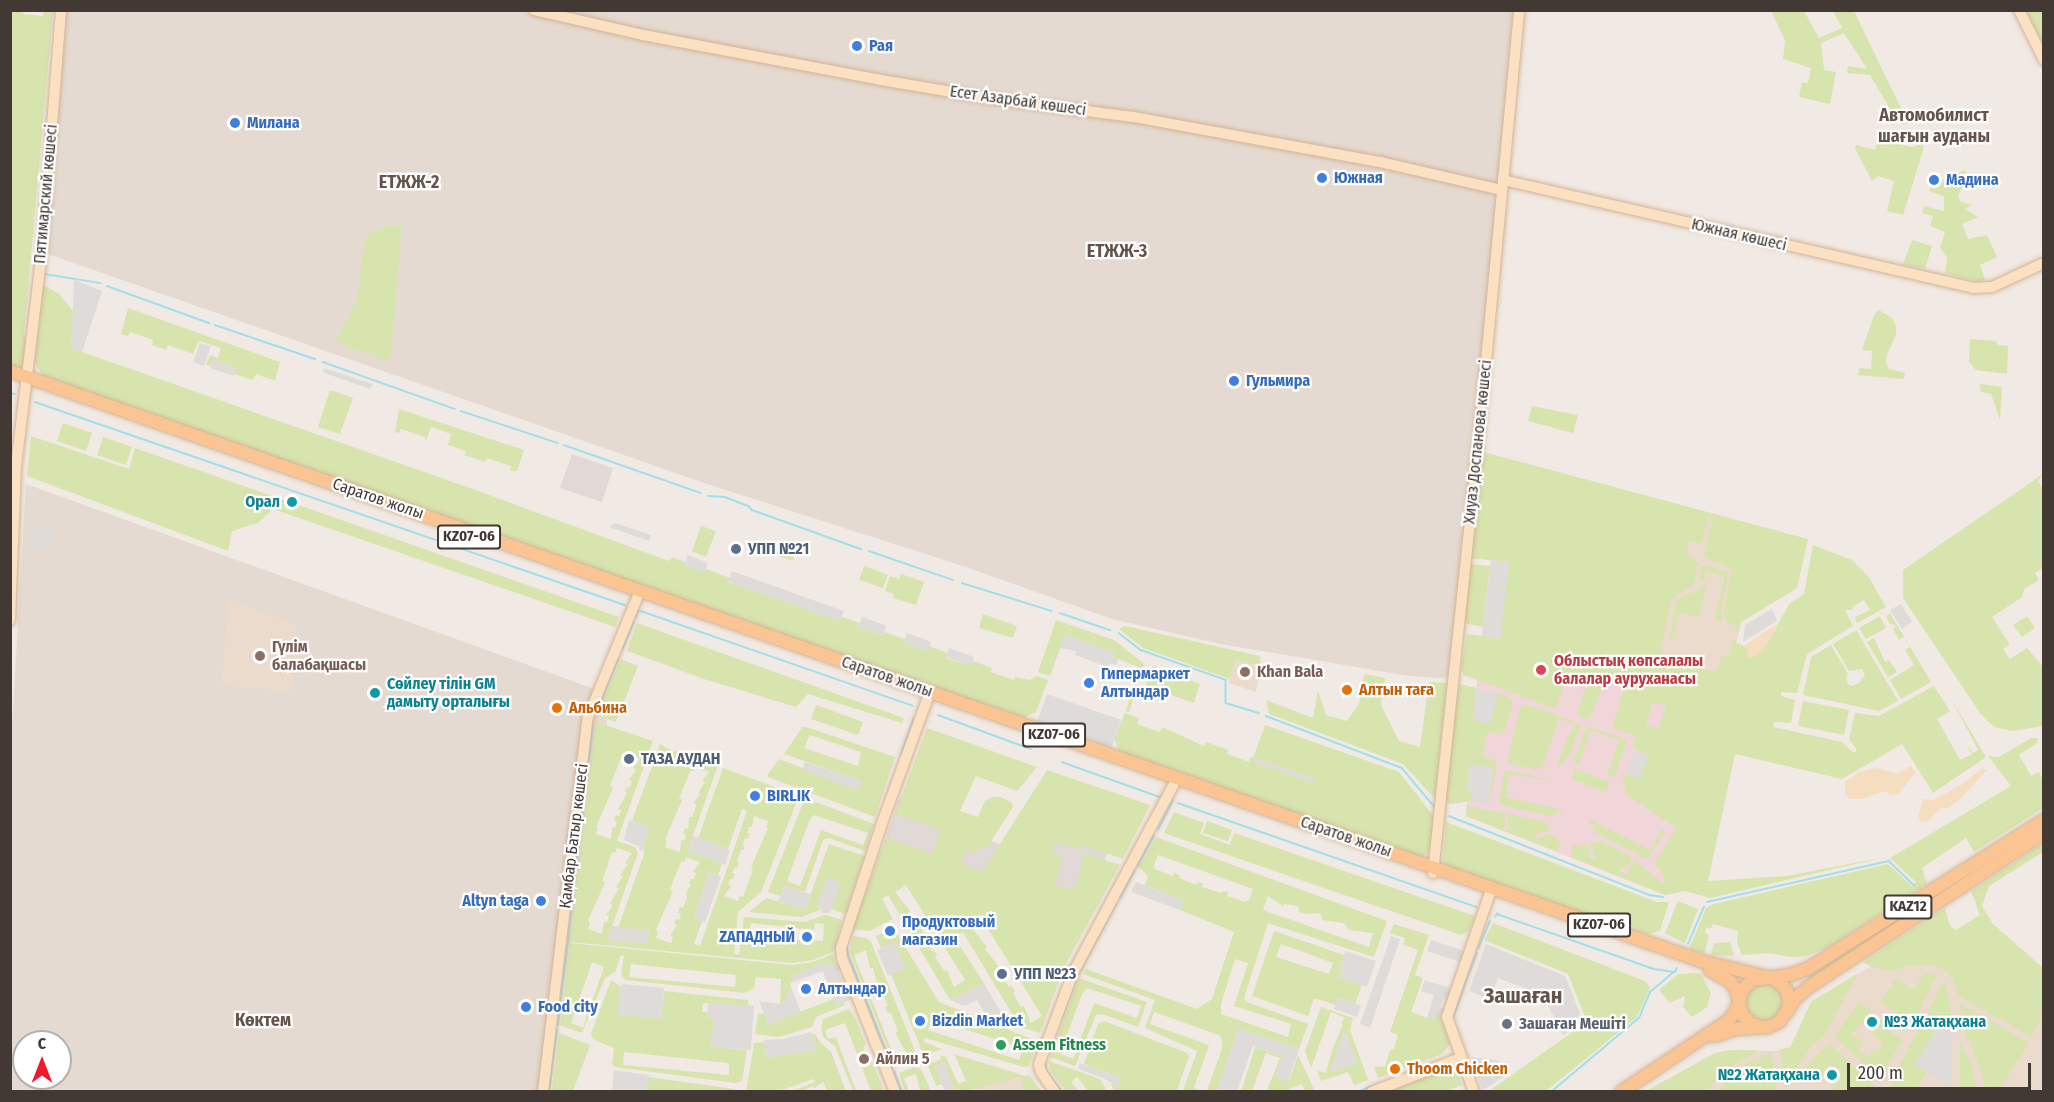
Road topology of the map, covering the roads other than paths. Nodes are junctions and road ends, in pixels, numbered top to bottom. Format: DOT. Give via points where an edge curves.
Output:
graph roads {
  1 [pos="61,10"];
  2 [pos="534,10"];
  3 [pos="1519,10"];
  4 [pos="2019,10"];
  5 [pos="2043,60"];
  6 [pos="1502,185"];
  7 [pos="2043,263"];
  8 [pos="10,371"];
  9 [pos="10,377"];
  10 [pos="27,380"];
  11 [pos="639,593"];
  12 [pos="10,620"];
  13 [pos="929,694"];
  14 [pos="1176,781"];
  15 [pos="2043,820"];
  16 [pos="2043,833"];
  17 [pos="1433,870"];
  18 [pos="1490,893"];
  19 [pos="1766,977"];
  20 [pos="1739,1002"];
  21 [pos="1787,1012"];
  22 [pos="1762,1027"];
  23 [pos="1460,1058"];
  24 [pos="543,1092"];
  25 [pos="895,1092"];
  26 [pos="1055,1092"];
  27 [pos="1372,1092"];
  28 [pos="1474,1092"];
  29 [pos="1621,1092"];
  30 [pos="1631,1092"];
  1 -- 10 [label="street, Пятимарский көшесі" via="42,252"];
  2 -- 6 [label="street, Есет Азарбай көшесі" via="881,80 1134,117"];
  3 -- 6 [label="street, Хиуаз Доспанова көшесі"];
  4 -- 5 [label="street"];
  6 -- 7 [label="street, Южная көшесі" via="1976,289"];
  6 -- 17 [label="street, Хиуаз Доспанова көшесі"];
  8 -- 10 [label="main road, Саратов жолы / KZ07-06"];
  9 -- 10 [label="main road, Саратов жолы / KZ07-06"];
  10 -- 11 [label="main road, Саратов жолы / KZ07-06"];
  10 -- 12 [label="street, Пятимарский көшесі" via="16,466"];
  11 -- 13 [label="main road, Саратов жолы / KZ07-06"];
  11 -- 24 [label="street, Қамбар Батыр көшесі" via="588,717"];
  13 -- 14 [label="main road, Саратов жолы / KZ07-06"];
  13 -- 25 [label="street" via="841,948"];
  14 -- 17 [label="main road, Саратов жолы / KZ07-06"];
  14 -- 26 [label="street" via="1073,973 1039,1064"];
  15 -- 19 [label="main road, KAZ12" via="1809,968"];
  16 -- 21 [label="main road, KAZ12" via="1814,983"];
  17 -- 18 [label="main road, Саратов жолы / KZ07-06"];
  17 -- 19 [label="main road, Саратов жолы / KZ07-06" via="1701,961"];
  18 -- 20 [label="main road, Саратов жолы / KZ07-06" via="1712,970 1731,982"];
  18 -- 23 [label="street" via="1448,1015"];
  19 -- 20 [label="main road, KAZ12" via="1749,982"];
  19 -- 21 [label="main road" via="1784,987 1789,996"];
  20 -- 22 [label="main road" via="1746,1019"];
  20 -- 29 [label="main road, KAZ12" via="1725,1023"];
  21 -- 22 [label="main road, KAZ12" via="1779,1022"];
  22 -- 30 [label="main road, KAZ12" via="1736,1029 1714,1037"];
  23 -- 27 [label="street"];
  23 -- 28 [label="street"];
}
